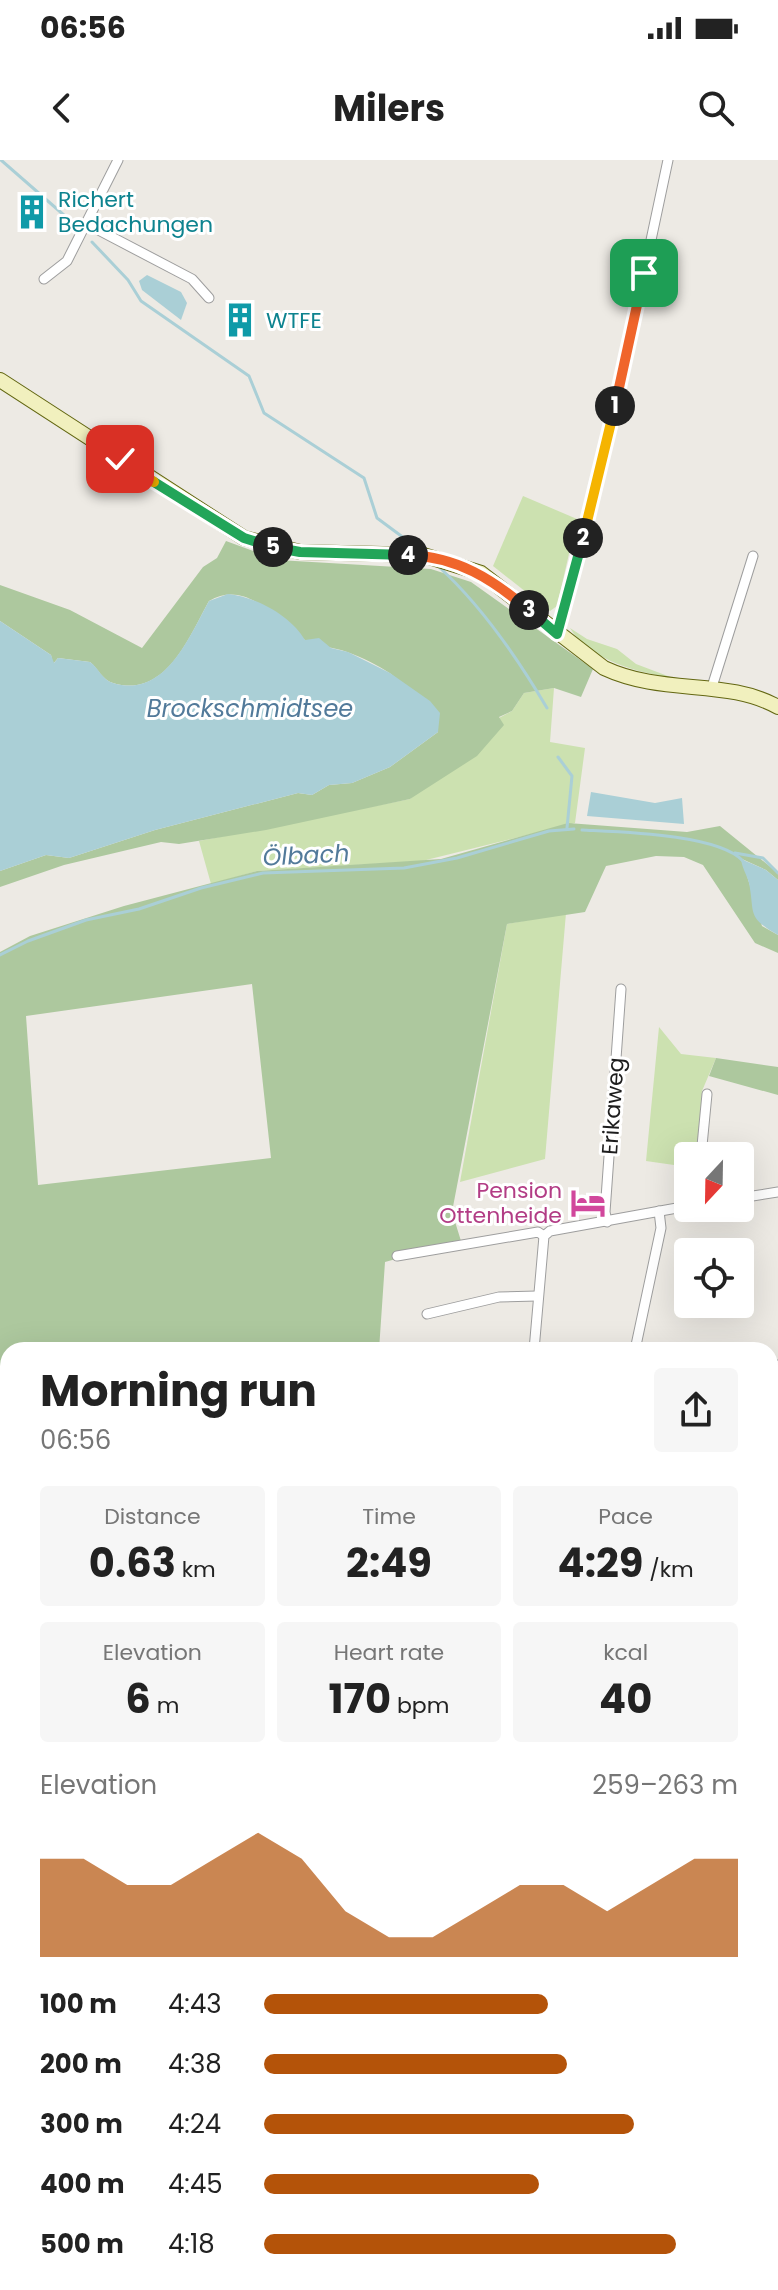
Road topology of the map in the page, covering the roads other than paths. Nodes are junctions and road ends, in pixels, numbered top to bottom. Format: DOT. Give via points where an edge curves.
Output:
graph roads {
  1 [pos="118,160"];
  2 [pos="668,160"];
  3 [pos="87,224"];
  4 [pos="44,279"];
  5 [pos="209,298"];
  6 [pos="0,380"];
  7 [pos="753,556"];
  8 [pos="557,634"];
  9 [pos="711,690"];
  10 [pos="778,707"];
  11 [pos="621,989"];
  12 [pos="707,1094"];
  13 [pos="702,1142"];
  14 [pos="778,1192"];
  15 [pos="754,1196"];
  16 [pos="674,1208"];
  17 [pos="659,1211"];
  18 [pos="607,1222"];
  19 [pos="544,1236"];
  20 [pos="397,1256"];
  21 [pos="537,1296"];
  22 [pos="427,1314"];
  23 [pos="534,1342"];
  24 [pos="637,1342"];
  1 -- 3 [label="street"];
  2 -- 8 [label="street" via="620,386"];
  3 -- 4 [label="street" via="67,261"];
  3 -- 5 [label="street" via="192,279"];
  6 -- 8 [label="main road" via="244,538 300,552 423,555 458,563 508,592"];
  7 -- 9 [label="street"];
  8 -- 9 [label="main road" via="629,680"];
  9 -- 10 [label="main road" via="746,694"];
  11 -- 18 [label="street, Erikaweg"];
  12 -- 13 [label="street"];
  14 -- 15 [label="street"];
  16 -- 17 [label="street"];
  17 -- 18 [label="street"];
  17 -- 24 [label="street" via="661,1228"];
  18 -- 19 [label="street"];
  19 -- 20 [label="street" via="538,1232"];
  19 -- 21 [label="street"];
  21 -- 22 [label="street" via="499,1297"];
  21 -- 23 [label="street"];
}
